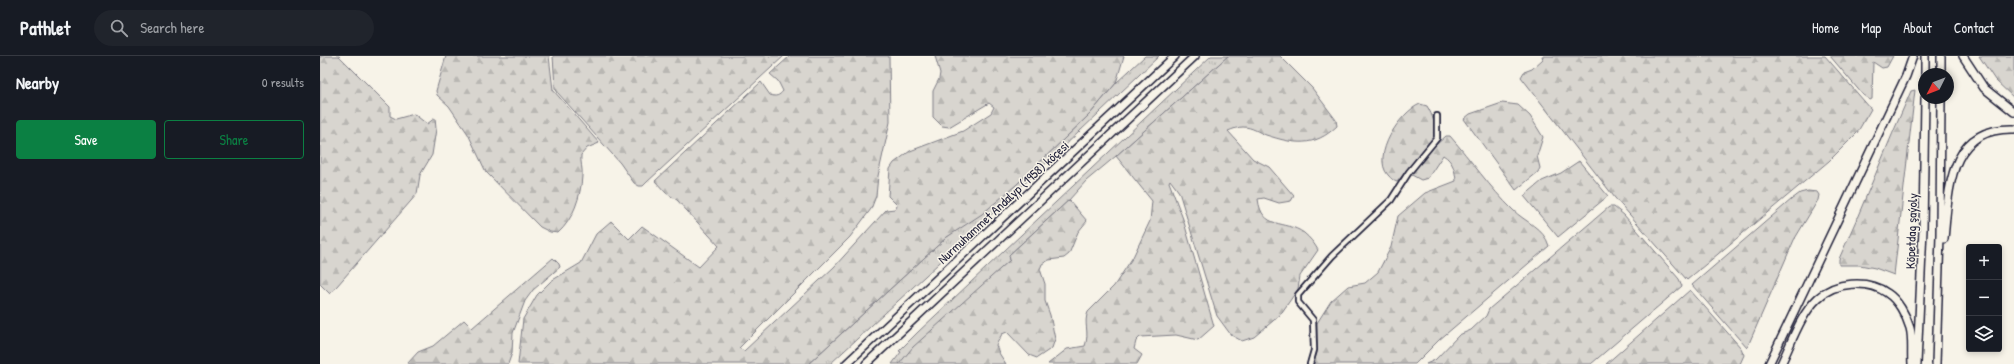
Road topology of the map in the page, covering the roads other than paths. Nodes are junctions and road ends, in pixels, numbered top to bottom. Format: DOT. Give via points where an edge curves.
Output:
graph roads {
  1 [pos="1175,56"];
  2 [pos="1195,56"];
  3 [pos="1913,56"];
  4 [pos="1925,56"];
  5 [pos="1941,56"];
  6 [pos="1963,56"];
  7 [pos="1925,68"];
  8 [pos="1941,68"];
  9 [pos="1925,104"];
  10 [pos="1940,104"];
  11 [pos="2014,112"];
  12 [pos="1437,116"];
  13 [pos="2014,129"];
  14 [pos="1938,284"];
  15 [pos="895,338"];
  16 [pos="846,364"];
  17 [pos="866,364"];
  18 [pos="873,364"];
  19 [pos="1310,364"];
  20 [pos="1769,364"];
  21 [pos="1781,364"];
  22 [pos="1912,364"];
  23 [pos="1917,364"];
  24 [pos="1936,364"];
  1 -- 16 [label="main road, Nurmuhammet Andalyp (1958) köçesi"];
  2 -- 15 [label="main road, Nurmuhammet Andalyp (1958) köçesi"];
  3 -- 20 [label="main road" via="1906,76"];
  4 -- 7 [label="main road"];
  5 -- 8 [label="main road"];
  6 -- 11 [label="main road" via="1984,88"];
  9 -- 23 [label="main road, Köpetdag şaýoly"];
  10 -- 14 [label="main road"];
  12 -- 19 [label="street" via="1437,138 1409,172 1391,200 1332,256 1298,295 1298,302 1313,320 1314,350"];
  13 -- 14 [label="main road" via="1998,128 1982,134 1968,144 1957,160 1950,179"];
  14 -- 24 [label="main road"];
  15 -- 17 [label="main road, Nurmuhammet Andalyp (1958) köçesi"];
  15 -- 18 [label="main road"];
  21 -- 22 [label="main road" via="1806,312 1819,298 1834,288 1852,284 1868,285 1886,292 1899,305 1911,328"];
}
